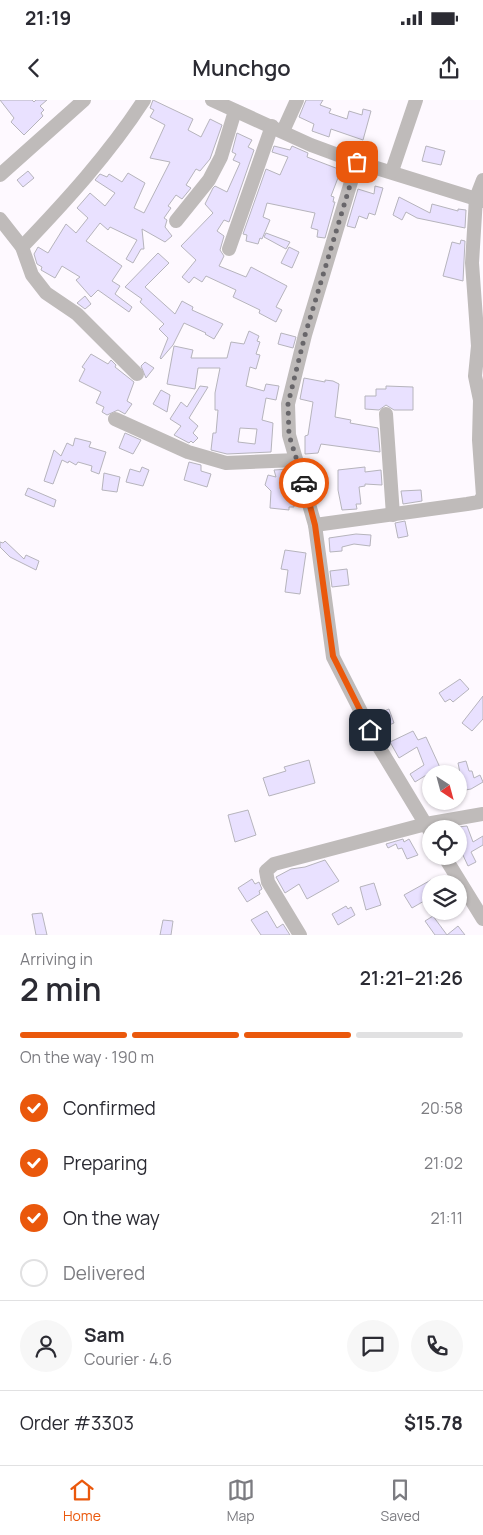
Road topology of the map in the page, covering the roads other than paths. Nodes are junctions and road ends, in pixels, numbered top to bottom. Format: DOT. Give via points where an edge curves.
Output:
graph roads {
  1 [pos="84,100"];
  2 [pos="144,100"];
  3 [pos="212,100"];
  4 [pos="297,100"];
  5 [pos="416,100"];
  6 [pos="236,111"];
  7 [pos="277,129"];
  8 [pos="357,162"];
  9 [pos="392,171"];
  10 [pos="0,175"];
  11 [pos="483,180"];
  12 [pos="480,200"];
  13 [pos="0,220"];
  14 [pos="176,221"];
  15 [pos="22,247"];
  16 [pos="229,249"];
  17 [pos="137,374"];
  18 [pos="386,414"];
  19 [pos="115,419"];
  20 [pos="296,460"];
  21 [pos="393,515"];
  22 [pos="315,525"];
  23 [pos="483,814"];
  24 [pos="423,820"];
  25 [pos="459,820"];
  26 [pos="422,829"];
  27 [pos="450,865"];
  28 [pos="483,919"];
  29 [pos="300,935"];
  1 -- 10 [label="street"];
  2 -- 15 [label="street" via="126,129 77,190"];
  3 -- 6 [label="street"];
  4 -- 7 [label="street"];
  5 -- 9 [label="street"];
  6 -- 7 [label="street"];
  6 -- 14 [label="street" via="221,157 209,180"];
  7 -- 8 [label="street"];
  7 -- 16 [label="street"];
  8 -- 9 [label="street"];
  8 -- 20 [label="street" via="305,335 288,404 289,435"];
  9 -- 12 [label="street"];
  11 -- 12 [label="street"];
  12 -- 21 [label="street" via="472,263 482,496 480,502"];
  13 -- 15 [label="street"];
  15 -- 17 [label="street" via="32,275 46,293 77,314"];
  18 -- 21 [label="street"];
  19 -- 20 [label="street" via="188,452 226,464"];
  20 -- 22 [label="street"];
  21 -- 22 [label="street"];
  22 -- 24 [label="street" via="333,656 379,747"];
  23 -- 25 [label="street"];
  26 -- 29 [label="street" via="292,858 270,868 266,872 268,882"];
  27 -- 28 [label="street"];
}
